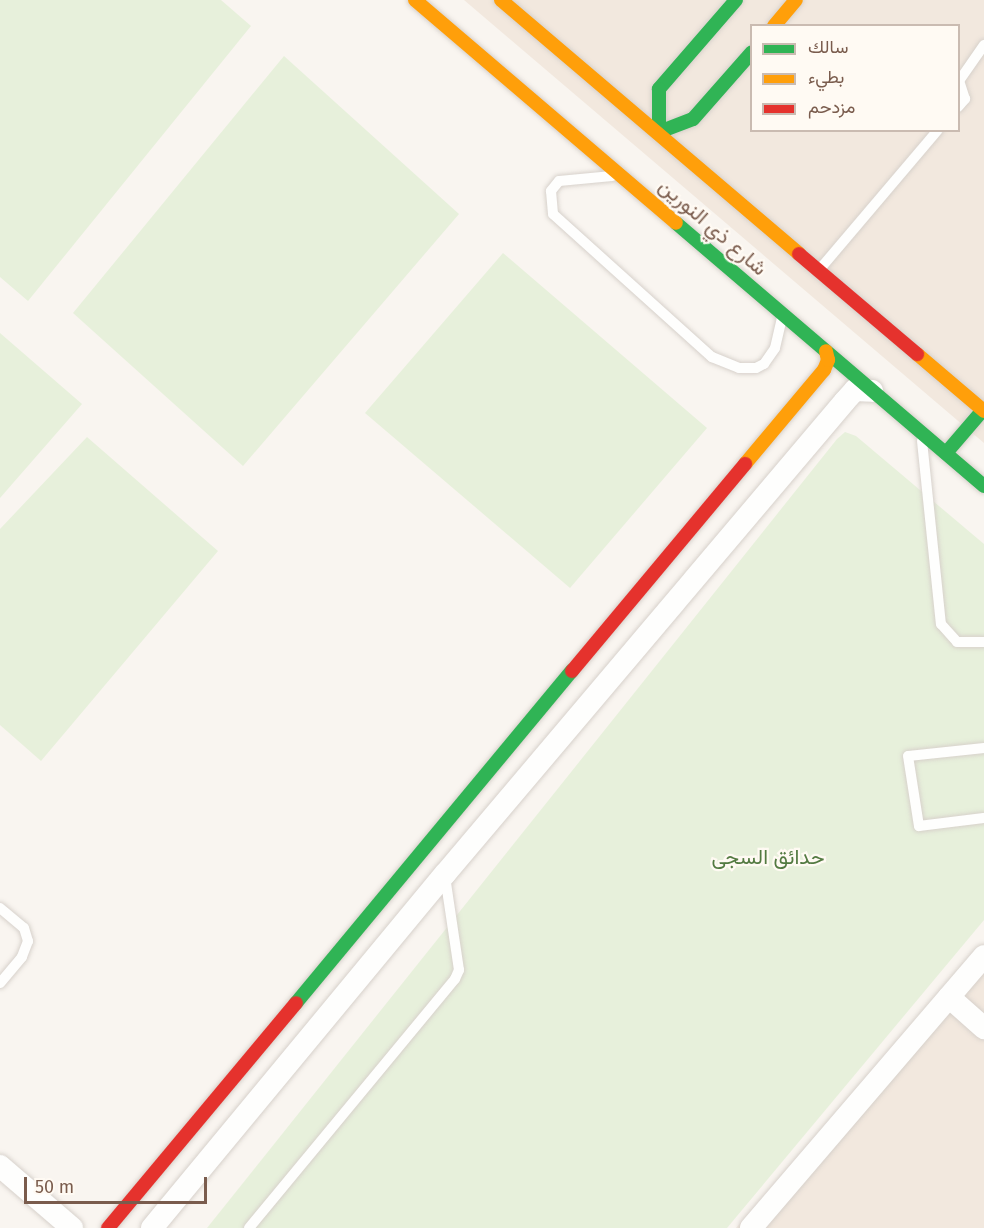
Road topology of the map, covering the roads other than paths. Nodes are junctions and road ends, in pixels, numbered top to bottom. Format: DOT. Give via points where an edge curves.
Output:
graph roads {
  1 [pos="415,0"];
  2 [pos="501,0"];
  3 [pos="736,0"];
  4 [pos="796,0"];
  5 [pos="776,24"];
  6 [pos="984,45"];
  7 [pos="750,54"];
  8 [pos="960,80"];
  9 [pos="960,84"];
  10 [pos="960,105"];
  11 [pos="659,132"];
  12 [pos="936,132"];
  13 [pos="620,175"];
  14 [pos="820,269"];
  15 [pos="783,315"];
  16 [pos="826,351"];
  17 [pos="872,391"];
  18 [pos="795,405"];
  19 [pos="984,410"];
  20 [pos="821,430"];
  21 [pos="921,432"];
  22 [pos="946,453"];
  23 [pos="984,486"];
  24 [pos="984,642"];
  25 [pos="984,748"];
  26 [pos="984,818"];
  27 [pos="445,874"];
  28 [pos="0,908"];
  29 [pos="984,956"];
  30 [pos="0,983"];
  31 [pos="949,997"];
  32 [pos="984,1028"];
  33 [pos="0,1167"];
  34 [pos="72,1228"];
  35 [pos="108,1228"];
  36 [pos="152,1228"];
  37 [pos="249,1228"];
  38 [pos="751,1228"];
  1 -- 13 [label="main road, شارع ذي النورين"];
  2 -- 11 [label="main road, شارع ذي النورين"];
  3 -- 11 [label="main road" via="721,10 659,89"];
  4 -- 5 [label="main road"];
  6 -- 8 [label="lane"];
  7 -- 11 [label="main road" via="693,119"];
  9 -- 10 [label="lane" via="965,99"];
  11 -- 14 [label="main road, شارع ذي النورين"];
  12 -- 14 [label="lane"];
  13 -- 15 [label="main road, شارع ذي النورين"];
  13 -- 15 [label="lane" via="559,181 550,191 553,214 712,357 739,368 764,364 775,348"];
  14 -- 19 [label="main road, شارع ذي النورين"];
  15 -- 16 [label="main road, شارع ذي النورين"];
  16 -- 17 [label="main road, شارع ذي النورين"];
  16 -- 18 [label="main road" via="824,370"];
  17 -- 20 [label="street" via="855,390"];
  17 -- 21 [label="main road, شارع ذي النورين"];
  18 -- 20 [label="street" via="811,400 820,403 825,414"];
  18 -- 35 [label="main road"];
  19 -- 22 [label="main road"];
  20 -- 27 [label="street"];
  21 -- 22 [label="main road, شارع ذي النورين"];
  21 -- 24 [label="lane" via="941,624 957,642"];
  22 -- 23 [label="main road, شارع ذي النورين"];
  25 -- 26 [label="lane" via="908,756 919,826"];
  27 -- 36 [label="street"];
  27 -- 37 [label="lane" via="459,970 455,979"];
  28 -- 30 [label="lane" via="24,928 28,941 22,957"];
  29 -- 31 [label="street"];
  31 -- 32 [label="street"];
  31 -- 38 [label="street"];
  33 -- 34 [label="street"];
}
